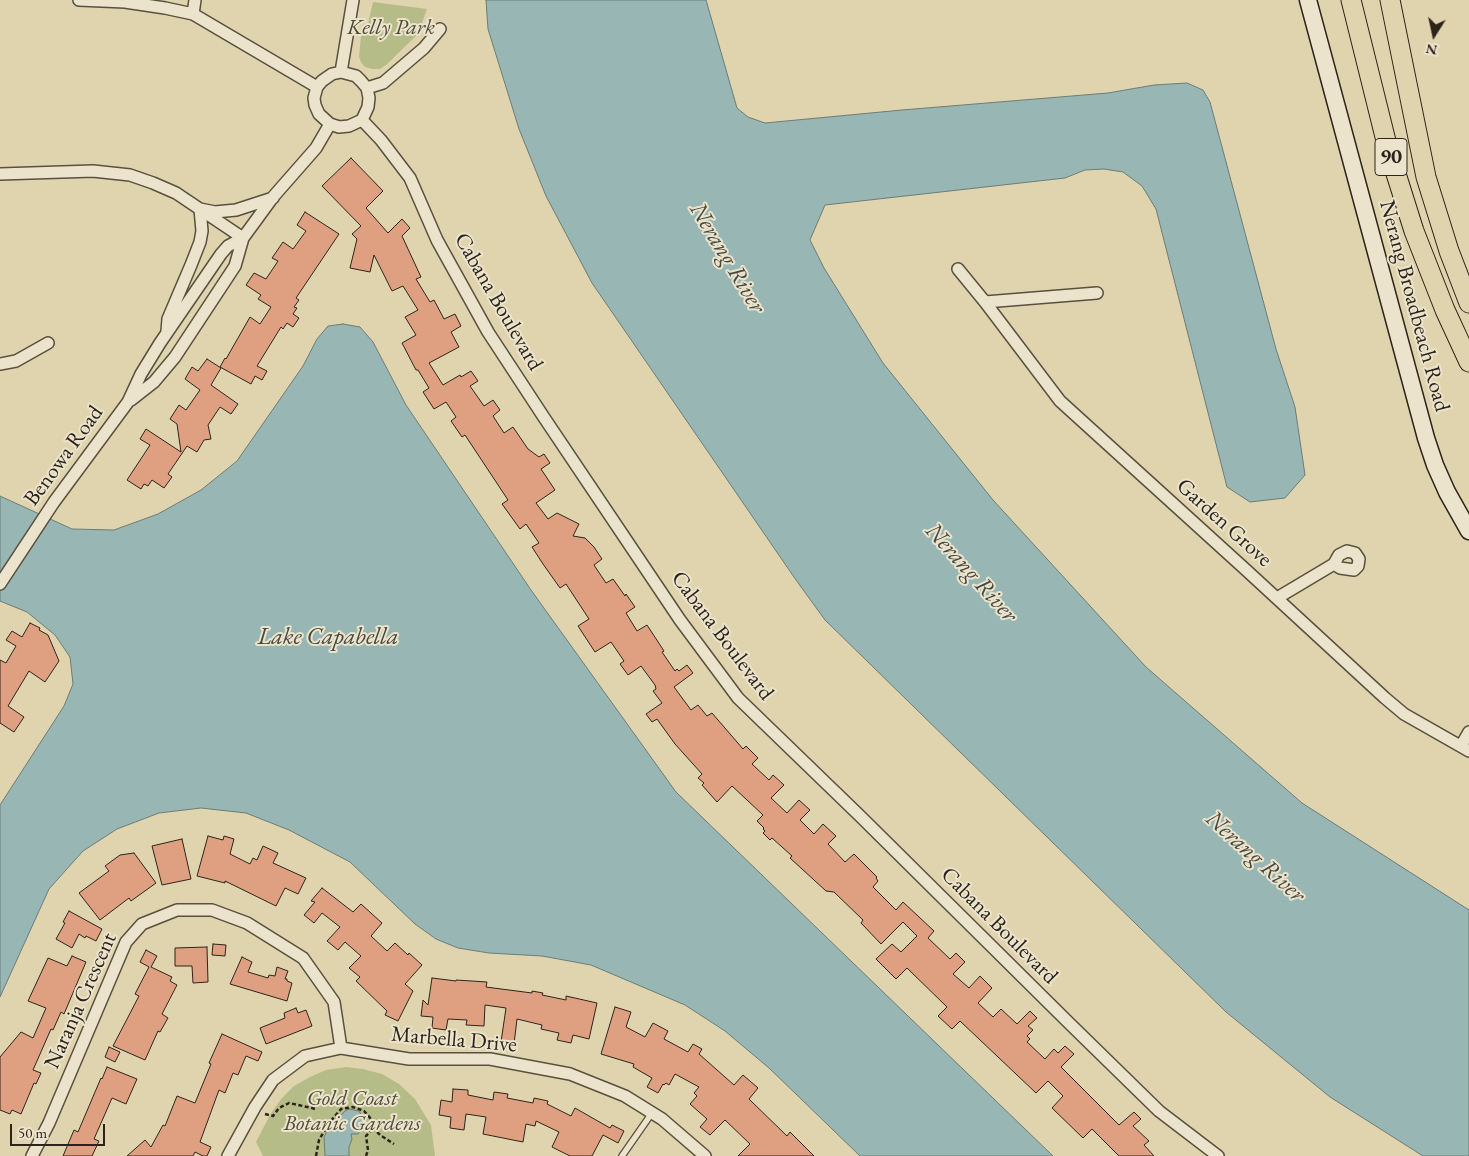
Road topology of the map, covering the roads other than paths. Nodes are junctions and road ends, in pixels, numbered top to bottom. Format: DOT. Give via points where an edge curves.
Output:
graph roads {
  1 [pos="79,0"];
  2 [pos="195,0"];
  3 [pos="353,0"];
  4 [pos="1308,0"];
  5 [pos="1351,0"];
  6 [pos="1390,0"];
  7 [pos="193,14"];
  8 [pos="440,29"];
  9 [pos="342,72"];
  10 [pos="317,87"];
  11 [pos="367,88"];
  12 [pos="362,120"];
  13 [pos="330,124"];
  14 [pos="0,174"];
  15 [pos="273,197"];
  16 [pos="200,209"];
  17 [pos="243,238"];
  18 [pos="958,269"];
  19 [pos="1097,293"];
  20 [pos="985,302"];
  21 [pos="1469,303"];
  22 [pos="167,333"];
  23 [pos="48,343"];
  24 [pos="1469,362"];
  25 [pos="0,364"];
  26 [pos="128,402"];
  27 [pos="1469,531"];
  28 [pos="1334,564"];
  29 [pos="0,584"];
  30 [pos="1277,598"];
  31 [pos="1469,732"];
  32 [pos="1465,748"];
  33 [pos="341,1048"];
  34 [pos="652,1113"];
  35 [pos="32,1156"];
  36 [pos="228,1156"];
  37 [pos="622,1156"];
  38 [pos="705,1156"];
  39 [pos="1218,1156"];
  1 -- 7 [label="street" via="125,2"];
  2 -- 7 [label="street"];
  3 -- 9 [label="street"];
  4 -- 27 [label="street, Nerang Broadbeach Road" via="1426,438 1435,465"];
  5 -- 24 [label="main road, 90" via="1387,145 1412,223 1438,294"];
  6 -- 21 [label="main road, 90" via="1426,177 1448,251"];
  7 -- 10 [label="street"];
  8 -- 11 [label="street" via="424,48 383,83"];
  9 -- 10 [label="street" via="332,74"];
  9 -- 11 [label="street" via="356,76"];
  10 -- 13 [label="street" via="315,106"];
  11 -- 12 [label="street" via="368,107"];
  12 -- 13 [label="street" via="349,126"];
  12 -- 39 [label="street, Cabana Boulevard" via="382,140 410,178 437,240 488,332 680,620 738,698 1159,1111"];
  13 -- 15 [label="street, Benowa Road" via="316,148"];
  14 -- 16 [label="street" via="118,173 164,187"];
  15 -- 16 [label="street" via="236,210 215,212"];
  15 -- 17 [label="street, Benowa Road"];
  16 -- 17 [label="street"];
  16 -- 22 [label="street" via="200,242 168,319"];
  17 -- 22 [label="street, Benowa Road" via="221,254"];
  17 -- 26 [label="street, Benowa Road" via="235,266 175,357 154,382"];
  18 -- 20 [label="street, Garden Grove"];
  19 -- 20 [label="street"];
  20 -- 30 [label="street, Garden Grove" via="1060,400"];
  22 -- 26 [label="street, Benowa Road"];
  23 -- 25 [label="street" via="16,361"];
  26 -- 29 [label="street, Benowa Road" via="54,502"];
  28 -- 30 [label="street"];
  30 -- 32 [label="street, Garden Grove" via="1404,714"];
  31 -- 32 [label="street, Garden Grove"];
  33 -- 34 [label="street, Marbella Drive" via="409,1059 490,1060 570,1074 625,1096"];
  33 -- 35 [label="street, Naranja Crescent" via="334,1002 303,958 247,922 212,910 177,910 142,924 126,942 50,1123"];
  33 -- 36 [label="street, Marbella Drive" via="305,1056 273,1080"];
  34 -- 37 [label="lane"];
  34 -- 38 [label="street, Marbella Drive"];
}
